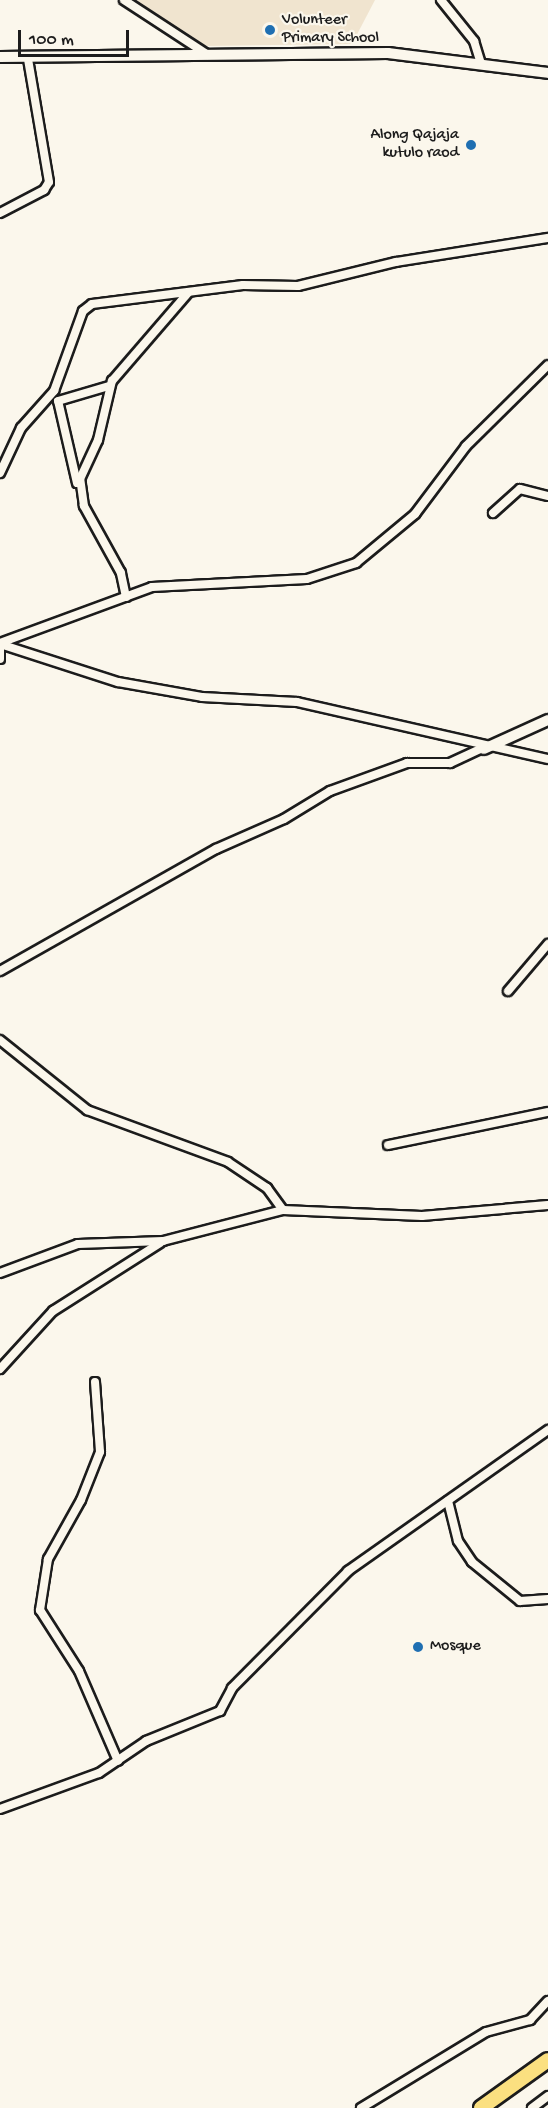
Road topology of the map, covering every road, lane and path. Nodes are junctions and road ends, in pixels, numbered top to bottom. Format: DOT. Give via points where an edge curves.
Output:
graph roads {
  1 [pos="124,0"];
  2 [pos="441,0"];
  3 [pos="211,56"];
  4 [pos="0,57"];
  5 [pos="28,58"];
  6 [pos="481,64"];
  7 [pos="548,73"];
  8 [pos="0,213"];
  9 [pos="548,238"];
  10 [pos="189,293"];
  11 [pos="548,366"];
  12 [pos="108,386"];
  13 [pos="58,401"];
  14 [pos="45,403"];
  15 [pos="0,473"];
  16 [pos="78,489"];
  17 [pos="548,496"];
  18 [pos="493,513"];
  19 [pos="126,597"];
  20 [pos="0,644"];
  21 [pos="0,659"];
  22 [pos="548,720"];
  23 [pos="484,748"];
  24 [pos="548,759"];
  25 [pos="548,944"];
  26 [pos="0,971"];
  27 [pos="508,991"];
  28 [pos="0,1040"];
  29 [pos="548,1112"];
  30 [pos="388,1145"];
  31 [pos="548,1205"];
  32 [pos="283,1210"];
  33 [pos="163,1241"];
  34 [pos="0,1273"];
  35 [pos="0,1368"];
  36 [pos="95,1382"];
  37 [pos="548,1430"];
  38 [pos="448,1501"];
  39 [pos="548,1599"];
  40 [pos="118,1761"];
  41 [pos="0,1809"];
  42 [pos="548,2001"];
  43 [pos="548,2060"];
  44 [pos="548,2096"];
  45 [pos="361,2108"];
  46 [pos="481,2108"];
  47 [pos="532,2108"];
  1 -- 3 [label="street"];
  2 -- 6 [label="street" via="474,41"];
  3 -- 5 [label="street"];
  3 -- 6 [label="street" via="388,52"];
  4 -- 5 [label="street"];
  5 -- 8 [label="street" via="49,182 44,190"];
  6 -- 7 [label="street"];
  9 -- 10 [label="street" via="396,262 298,286 243,285"];
  10 -- 12 [label="street" via="168,310"];
  10 -- 14 [label="street" via="123,298 83,311 66,366"];
  11 -- 19 [label="street" via="466,446 415,514 356,563 307,579 152,587"];
  12 -- 13 [label="street"];
  12 -- 16 [label="street" via="103,421"];
  13 -- 14 [label="street"];
  13 -- 16 [label="street"];
  14 -- 15 [label="street" via="21,428"];
  16 -- 19 [label="street" via="121,573"];
  17 -- 18 [label="street" via="520,489"];
  19 -- 20 [label="street"];
  20 -- 21 [label="street"];
  20 -- 23 [label="street" via="118,682 202,697 297,702"];
  22 -- 23 [label="street"];
  23 -- 24 [label="street"];
  23 -- 26 [label="street" via="450,763 407,763 330,792 284,819 216,849"];
  25 -- 27 [label="street"];
  28 -- 32 [label="street" via="87,1110 228,1162 267,1188"];
  29 -- 30 [label="street"];
  31 -- 32 [label="street" via="422,1216"];
  32 -- 33 [label="street"];
  33 -- 34 [label="street" via="78,1244"];
  33 -- 35 [label="street" via="53,1311"];
  36 -- 40 [label="street" via="100,1452 81,1500 48,1559 40,1610 79,1671"];
  37 -- 38 [label="street" via="512,1451"];
  38 -- 39 [label="street" via="458,1541 472,1562 520,1601"];
  38 -- 40 [label="street" via="348,1571 232,1688 220,1711 146,1741"];
  40 -- 41 [label="street"];
  42 -- 45 [label="street" via="530,2020 486,2032"];
  43 -- 46 [label="highway"];
  44 -- 47 [label="street"];
}
